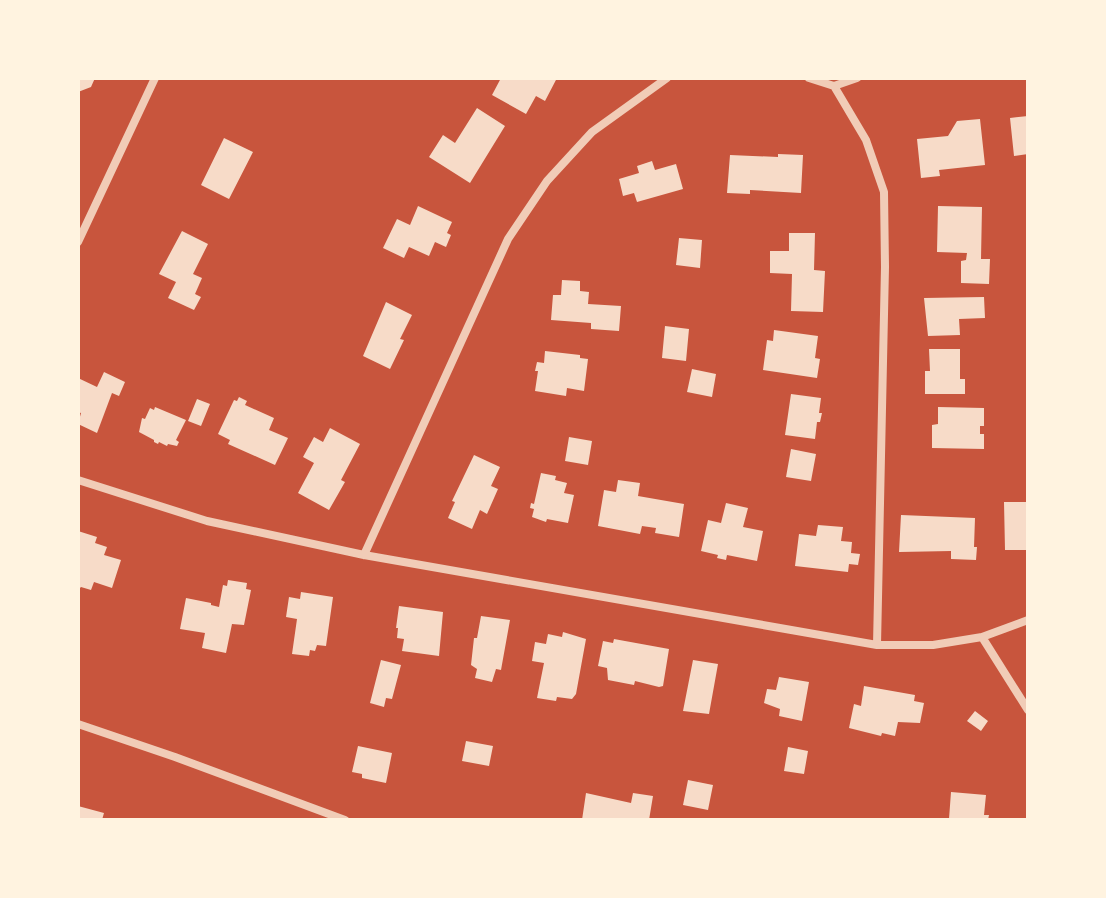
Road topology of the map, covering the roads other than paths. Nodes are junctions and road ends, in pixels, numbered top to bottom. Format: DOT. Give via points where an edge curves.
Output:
graph roads {
  1 [pos="155,78"];
  2 [pos="667,78"];
  3 [pos="809,78"];
  4 [pos="857,78"];
  5 [pos="834,86"];
  6 [pos="78,242"];
  7 [pos="78,480"];
  8 [pos="364,555"];
  9 [pos="1028,620"];
  10 [pos="982,637"];
  11 [pos="877,645"];
  12 [pos="1028,710"];
  13 [pos="78,724"];
  14 [pos="345,820"];
  1 -- 6 [label="street"];
  2 -- 8 [label="street" via="592,132 547,181 508,239"];
  3 -- 5 [label="street"];
  4 -- 5 [label="street"];
  5 -- 11 [label="street" via="866,140 884,192"];
  7 -- 8 [label="street" via="207,521"];
  8 -- 11 [label="street"];
  9 -- 10 [label="street"];
  10 -- 11 [label="street" via="933,645"];
  10 -- 12 [label="street"];
  13 -- 14 [label="street"];
}
